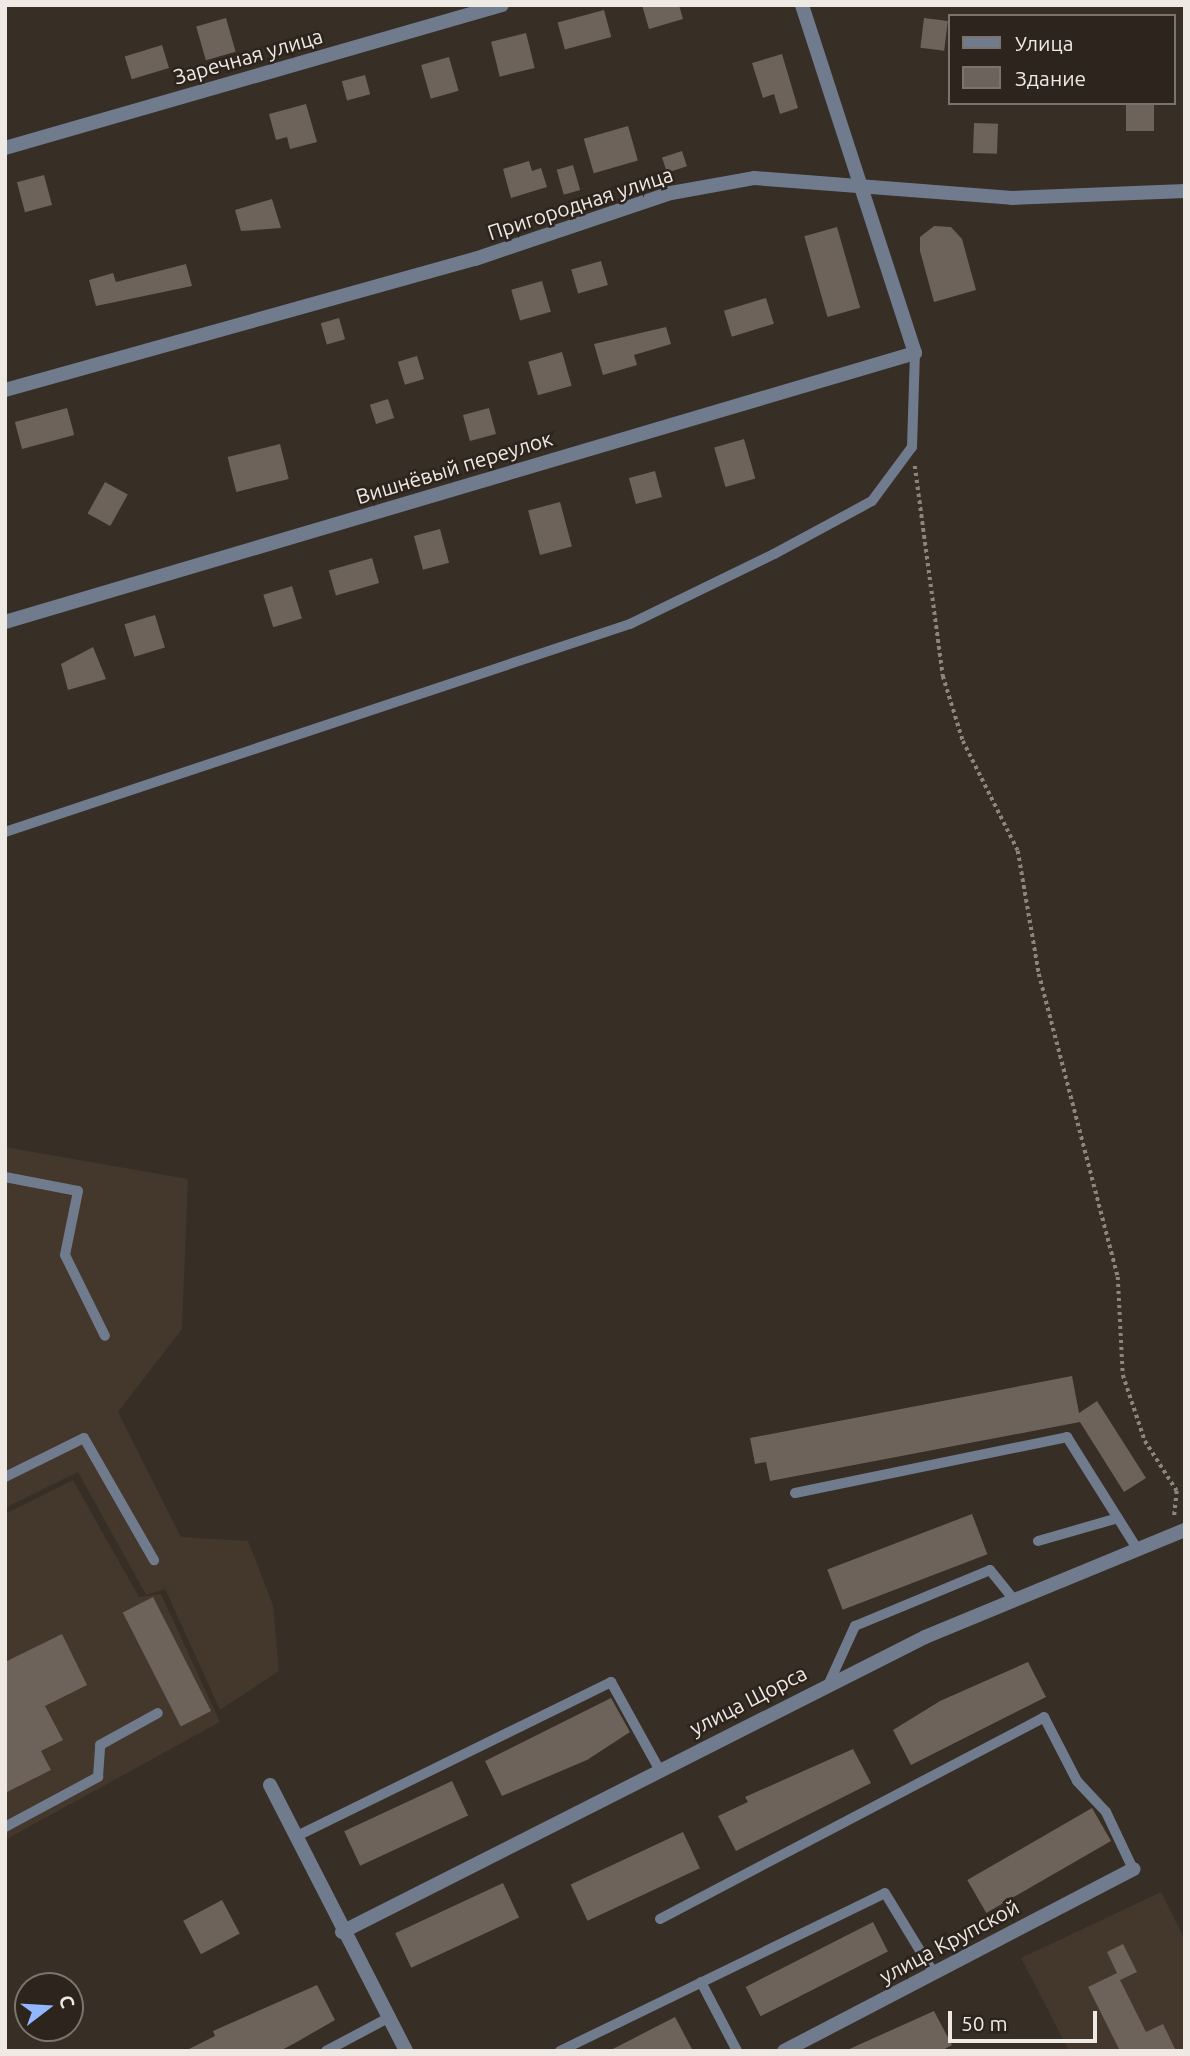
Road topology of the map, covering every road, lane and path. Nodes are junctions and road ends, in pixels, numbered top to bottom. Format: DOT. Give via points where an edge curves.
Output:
graph roads {
  1 [pos="502,5"];
  2 [pos="802,5"];
  3 [pos="5,148"];
  4 [pos="859,184"];
  5 [pos="1185,191"];
  6 [pos="915,352"];
  7 [pos="5,390"];
  8 [pos="912,447"];
  9 [pos="5,622"];
  10 [pos="5,832"];
  11 [pos="5,1177"];
  12 [pos="105,1336"];
  13 [pos="5,1477"];
  14 [pos="794,1493"];
  15 [pos="1118,1518"];
  16 [pos="1179,1532"];
  17 [pos="1038,1541"];
  18 [pos="1138,1549"];
  19 [pos="154,1560"];
  20 [pos="1014,1600"];
  21 [pos="829,1683"];
  22 [pos="158,1713"];
  23 [pos="659,1769"];
  24 [pos="270,1785"];
  25 [pos="5,1827"];
  26 [pos="297,1836"];
  27 [pos="1133,1869"];
  28 [pos="660,1919"];
  29 [pos="342,1932"];
  30 [pos="933,1972"];
  31 [pos="701,1982"];
  32 [pos="388,2018"];
  33 [pos="326,2051"];
  34 [pos="406,2051"];
  35 [pos="560,2051"];
  36 [pos="737,2051"];
  37 [pos="784,2051"];
  1 -- 3 [label="street, Заречная улица"];
  2 -- 4 [label="street"];
  4 -- 5 [label="street, Пригородная улица" via="1012,198"];
  4 -- 6 [label="street"];
  4 -- 7 [label="street, Пригородная улица" via="754,178 671,193 475,259"];
  6 -- 8 [label="lane"];
  6 -- 9 [label="street, Вишнёвый переулок"];
  8 -- 10 [label="lane" via="872,501 630,624"];
  8 -- 16 [label="path" via="943,676 963,741 1018,851 1039,974 1118,1277 1123,1375 1145,1441 1177,1491"];
  11 -- 12 [label="lane" via="78,1191 65,1255"];
  13 -- 19 [label="lane" via="84,1438"];
  14 -- 15 [label="lane" via="1067,1437"];
  15 -- 17 [label="lane"];
  15 -- 18 [label="lane"];
  16 -- 18 [label="street, улица Щорса"];
  18 -- 20 [label="street, улица Щорса"];
  20 -- 21 [label="street, улица Щорса"];
  20 -- 21 [label="lane" via="990,1570 855,1626"];
  21 -- 23 [label="street, улица Щорса"];
  22 -- 25 [label="lane" via="100,1745 98,1777"];
  23 -- 26 [label="lane" via="611,1682"];
  23 -- 29 [label="street, улица Щорса"];
  24 -- 26 [label="street"];
  26 -- 29 [label="street"];
  27 -- 28 [label="lane" via="1106,1812 1077,1781 1044,1717"];
  27 -- 30 [label="street, улица Крупской"];
  29 -- 32 [label="street"];
  30 -- 31 [label="lane" via="885,1893"];
  30 -- 37 [label="street, улица Крупской"];
  31 -- 35 [label="lane"];
  31 -- 36 [label="lane"];
  32 -- 33 [label="lane"];
  32 -- 34 [label="street"];
}
